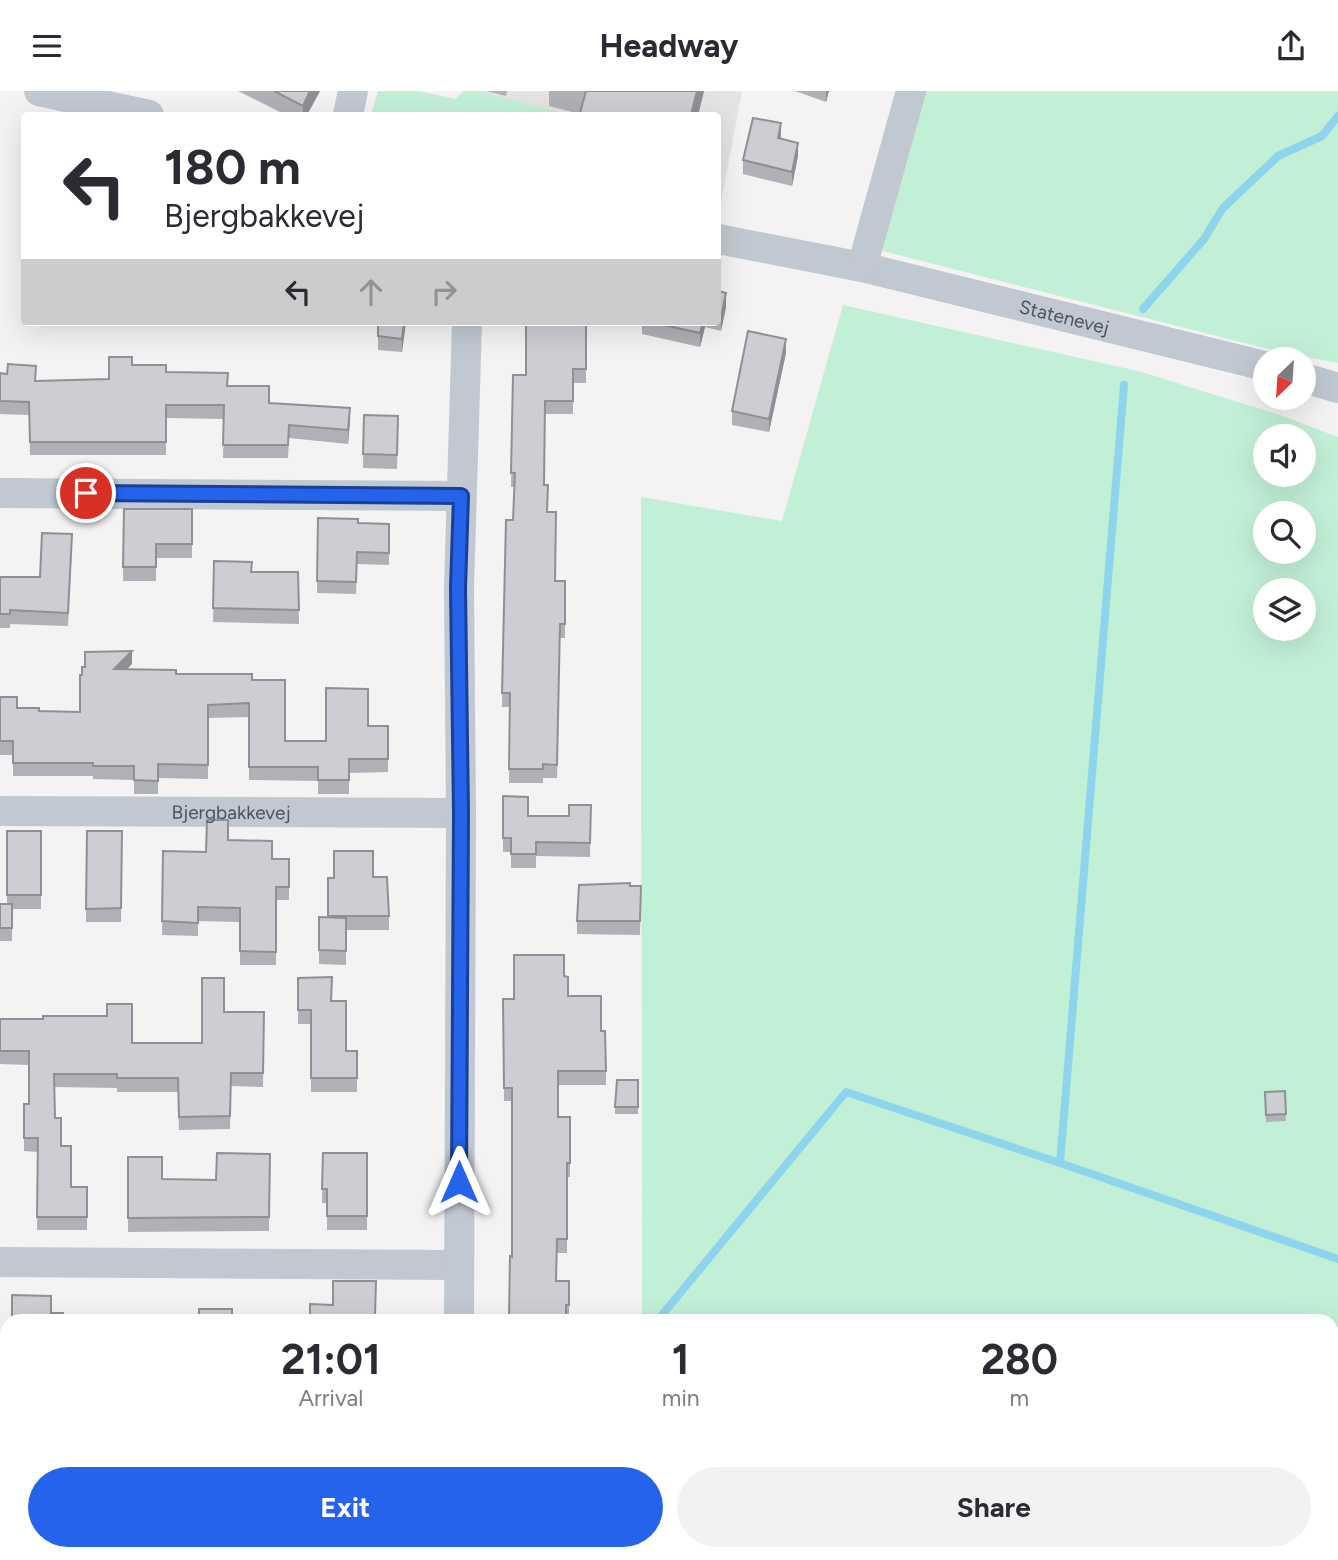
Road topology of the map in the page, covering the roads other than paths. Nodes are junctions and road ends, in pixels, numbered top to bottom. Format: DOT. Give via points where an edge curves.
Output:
graph roads {
  1 [pos="39,91"];
  2 [pos="353,91"];
  3 [pos="911,91"];
  4 [pos="135,112"];
  5 [pos="349,112"];
  6 [pos="721,240"];
  7 [pos="862,267"];
  8 [pos="467,326"];
  9 [pos="1253,363"];
  10 [pos="1316,382"];
  11 [pos="1338,388"];
  12 [pos="0,493"];
  13 [pos="461,496"];
  14 [pos="0,811"];
  15 [pos="461,813"];
  16 [pos="0,1262"];
  17 [pos="460,1265"];
  18 [pos="459,1314"];
  1 -- 4 [label="street"];
  2 -- 5 [label="street"];
  3 -- 7 [label="street"];
  6 -- 7 [label="street, Statenevej"];
  7 -- 9 [label="street, Statenevej"];
  8 -- 13 [label="street"];
  10 -- 11 [label="street"];
  12 -- 13 [label="street"];
  13 -- 15 [label="street"];
  14 -- 15 [label="street, Bjergbakkevej"];
  15 -- 17 [label="street"];
  16 -- 17 [label="street"];
  17 -- 18 [label="street"];
}
